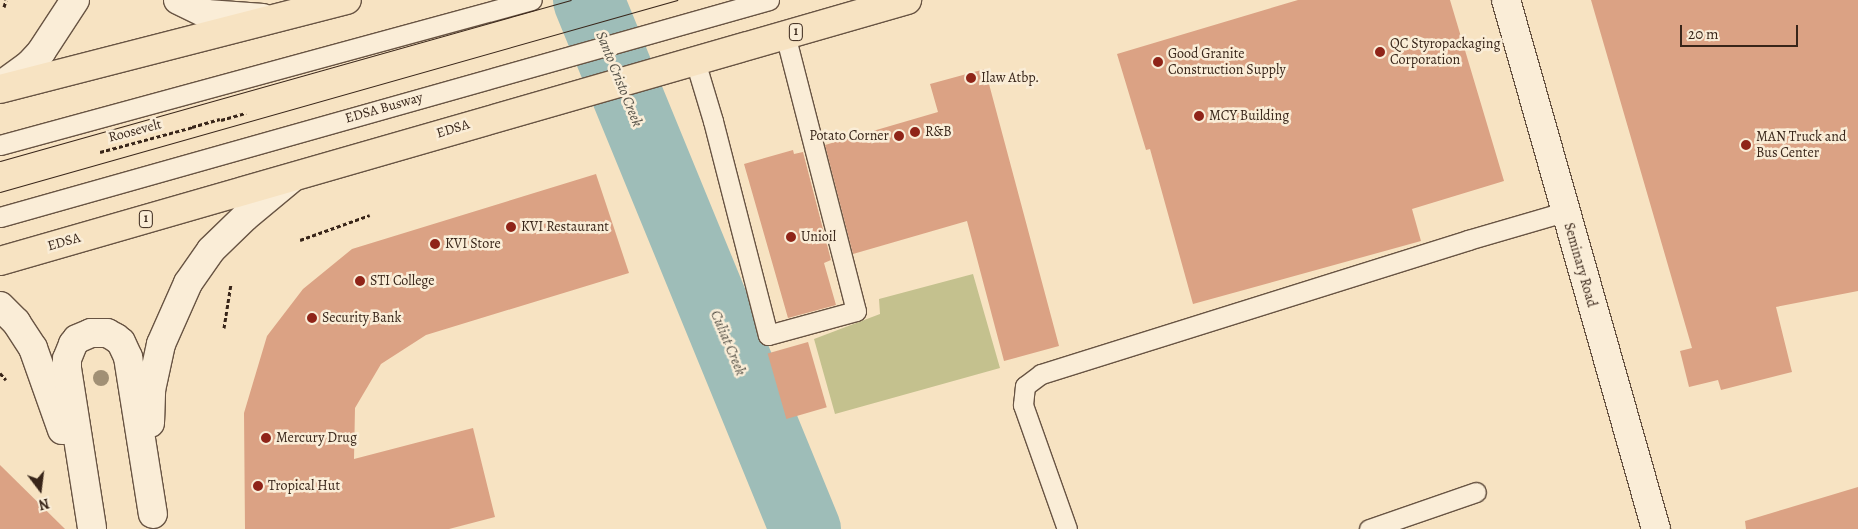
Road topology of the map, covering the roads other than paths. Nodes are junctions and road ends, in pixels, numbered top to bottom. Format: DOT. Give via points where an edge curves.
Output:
graph roads {
  1 [pos="75,0"];
  2 [pos="178,0"];
  3 [pos="347,0"];
  4 [pos="532,0"];
  5 [pos="769,0"];
  6 [pos="907,0"];
  7 [pos="1506,0"];
  8 [pos="275,18"];
  9 [pos="785,35"];
  10 [pos="691,63"];
  11 [pos="0,87"];
  12 [pos="0,145"];
  13 [pos="292,178"];
  14 [pos="1564,212"];
  15 [pos="0,217"];
  16 [pos="0,261"];
  17 [pos="0,306"];
  18 [pos="1476,492"];
  19 [pos="154,521"];
  20 [pos="92,528"];
  21 [pos="1067,529"];
  22 [pos="1369,529"];
  23 [pos="1656,529"];
  1 -- 11 [label="main road" via="41,52"];
  2 -- 8 [label="main road" via="207,14"];
  3 -- 8 [label="highway"];
  4 -- 12 [label="lane"];
  5 -- 15 [label="lane, EDSA Busway"];
  6 -- 9 [label="highway, EDSA / 1"];
  7 -- 14 [label="main road, Seminary Road"];
  8 -- 11 [label="highway"];
  9 -- 10 [label="highway, EDSA / 1"];
  9 -- 10 [label="lane" via="856,311 768,335 713,122"];
  10 -- 13 [label="highway, EDSA / 1"];
  13 -- 16 [label="highway, EDSA / 1"];
  13 -- 19 [label="main road" via="245,217 205,258 188,282 167,326 151,390"];
  14 -- 21 [label="lane" via="1041,374 1025,386 1023,406"];
  14 -- 23 [label="main road, Seminary Road"];
  17 -- 20 [label="main road" via="25,334 41,366"];
  18 -- 22 [label="lane"];
  19 -- 20 [label="main road" via="128,357 116,338 107,333 91,333 73,344 67,368"];
}
